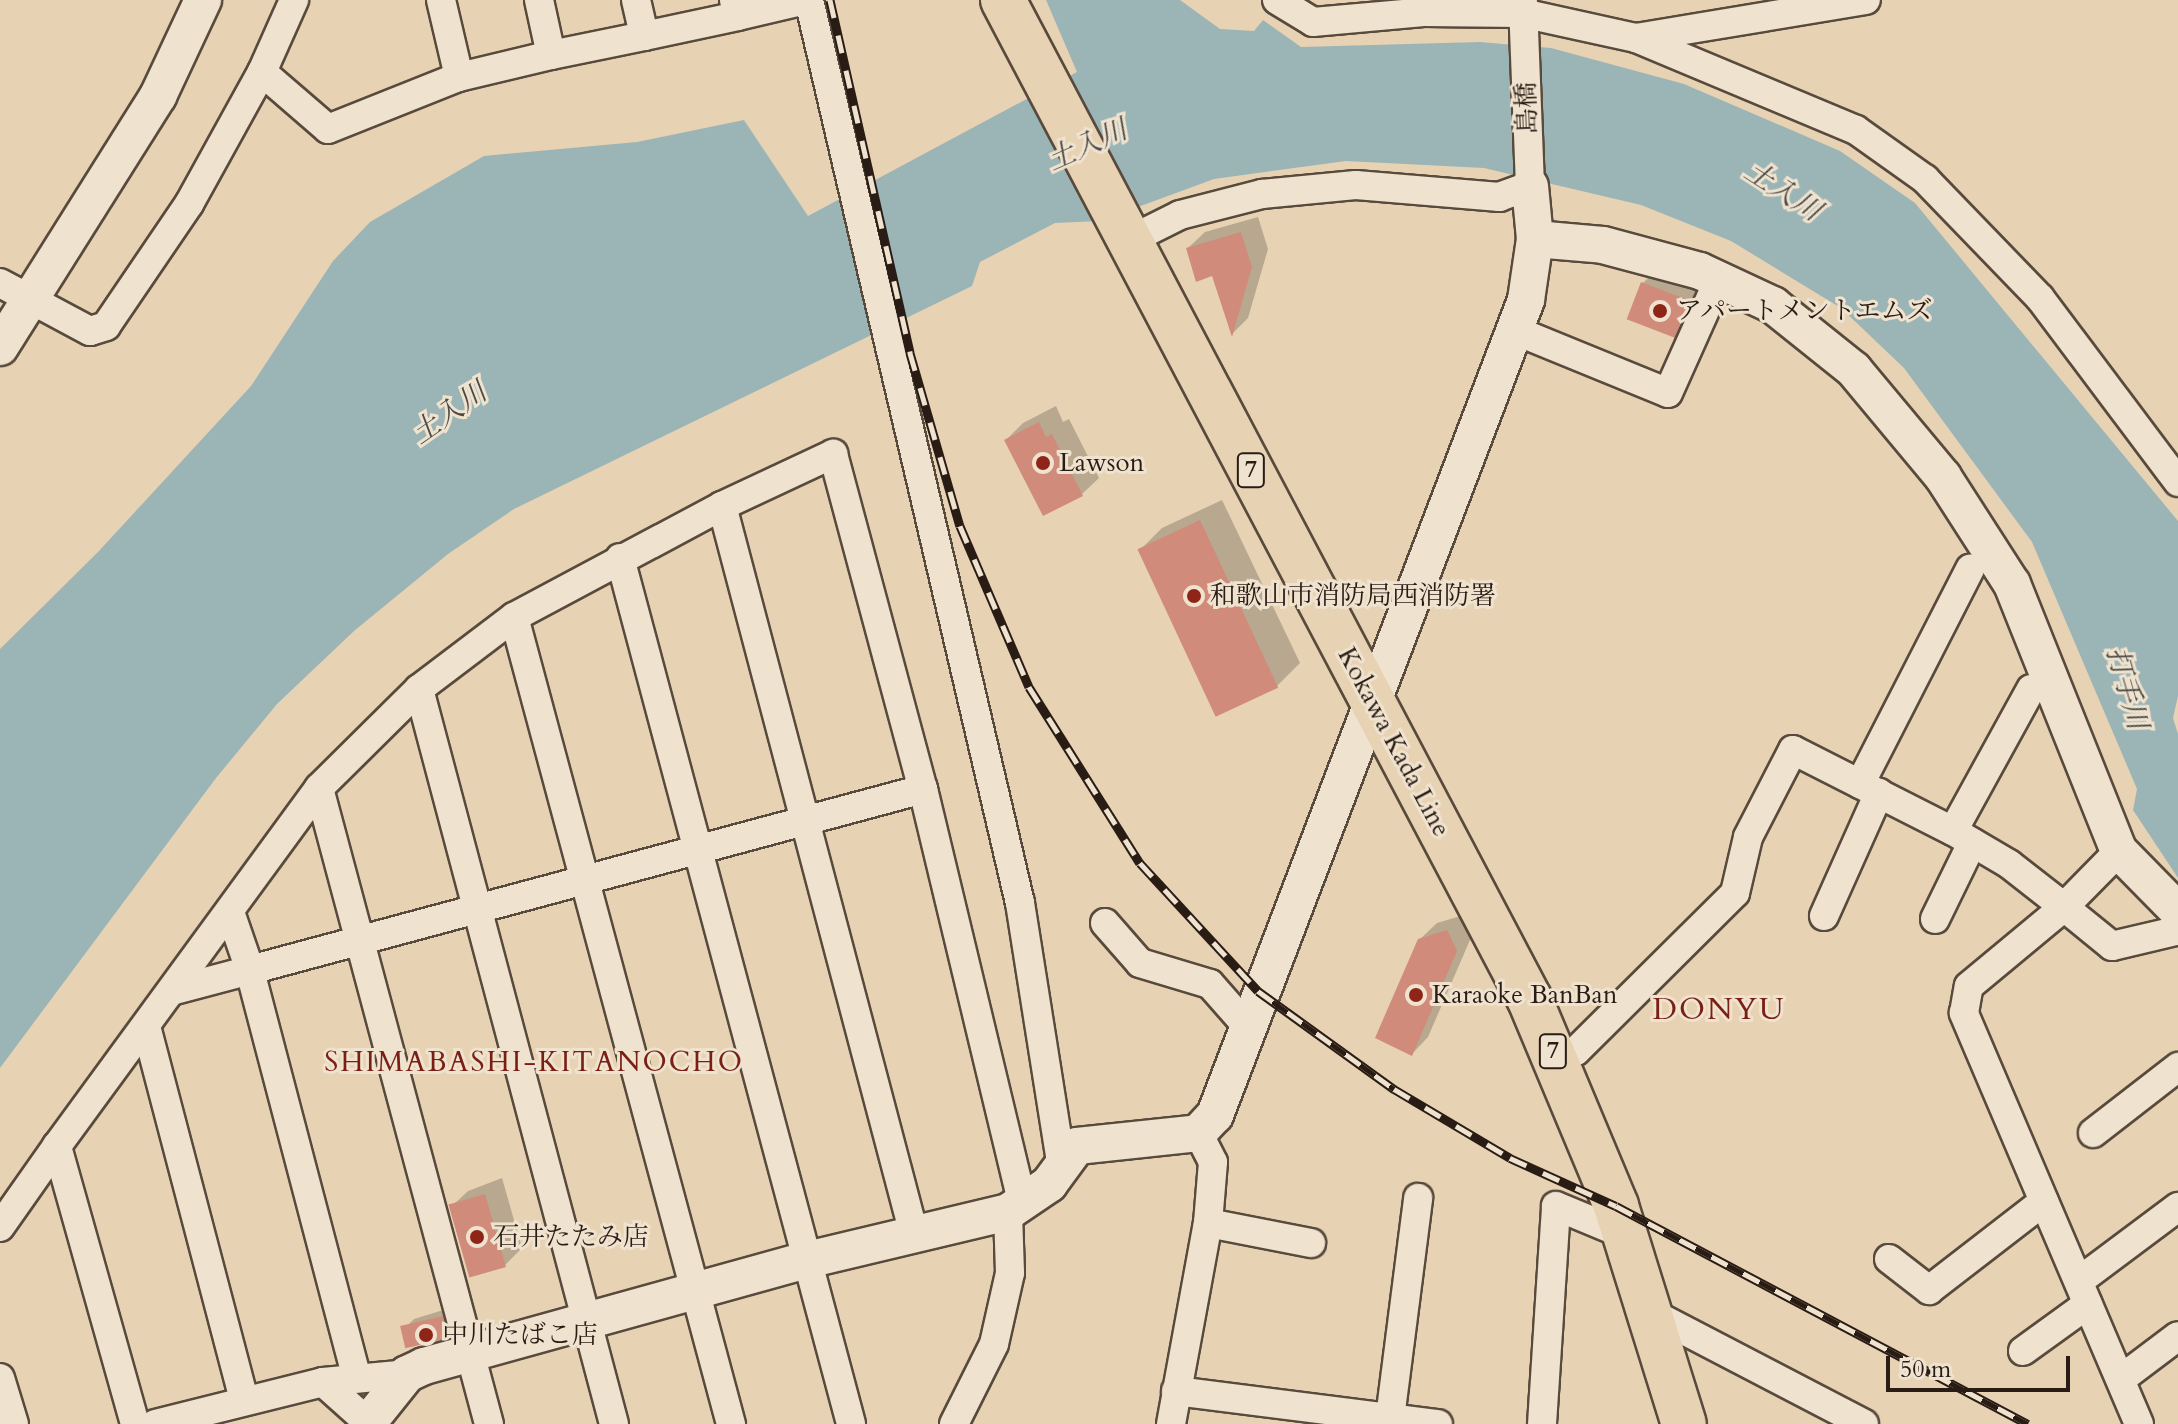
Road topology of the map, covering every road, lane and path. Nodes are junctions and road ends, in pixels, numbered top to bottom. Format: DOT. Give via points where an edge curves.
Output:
graph roads {
  1 [pos="203,0"];
  2 [pos="294,0"];
  3 [pos="441,0"];
  4 [pos="539,0"];
  5 [pos="636,0"];
  6 [pos="807,0"];
  7 [pos="1003,0"];
  8 [pos="1277,0"];
  9 [pos="1866,0"];
  10 [pos="1424,6"];
  11 [pos="736,8"];
  12 [pos="1523,14"];
  13 [pos="644,36"];
  14 [pos="1636,38"];
  15 [pos="551,55"];
  16 [pos="262,72"];
  17 [pos="459,77"];
  18 [pos="1530,186"];
  19 [pos="1535,239"];
  20 [pos="1130,240"];
  21 [pos="1718,281"];
  22 [pos="0,283"];
  23 [pos="33,300"];
  24 [pos="1514,330"];
  25 [pos="0,347"];
  26 [pos="2178,482"];
  27 [pos="722,506"];
  28 [pos="620,558"];
  29 [pos="1970,569"];
  30 [pos="514,617"];
  31 [pos="419,689"];
  32 [pos="2031,689"];
  33 [pos="1372,700"];
  34 [pos="319,788"];
  35 [pos="1869,788"];
  36 [pos="923,789"];
  37 [pos="805,820"];
  38 [pos="1963,837"];
  39 [pos="695,849"];
  40 [pos="2119,851"];
  41 [pos="586,881"];
  42 [pos="2064,907"];
  43 [pos="479,909"];
  44 [pos="230,912"];
  45 [pos="1824,916"];
  46 [pos="1935,919"];
  47 [pos="2177,922"];
  48 [pos="1105,923"];
  49 [pos="360,941"];
  50 [pos="250,970"];
  51 [pos="175,990"];
  52 [pos="1246,1025"];
  53 [pos="147,1030"];
  54 [pos="1558,1060"];
  55 [pos="2178,1067"];
  56 [pos="1198,1133"];
  57 [pos="2093,1133"];
  58 [pos="57,1146"];
  59 [pos="1061,1162"];
  60 [pos="1418,1198"];
  61 [pos="2044,1201"];
  62 [pos="2178,1207"];
  63 [pos="1015,1208"];
  64 [pos="1208,1223"];
  65 [pos="0,1227"];
  66 [pos="914,1234"];
  67 [pos="1626,1235"];
  68 [pos="1311,1243"];
  69 [pos="1889,1259"];
  70 [pos="807,1260"];
  71 [pos="694,1291"];
  72 [pos="2083,1292"];
  73 [pos="1651,1313"];
  74 [pos="587,1320"];
  75 [pos="2178,1336"];
  76 [pos="2023,1351"];
  77 [pos="470,1353"];
  78 [pos="407,1374"];
  79 [pos="356,1375"];
  80 [pos="0,1378"];
  81 [pos="2121,1379"];
  82 [pos="323,1382"];
  83 [pos="1176,1391"];
  84 [pos="244,1400"];
  85 [pos="1390,1418"];
  86 [pos="14,1424"];
  87 [pos="135,1424"];
  88 [pos="155,1424"];
  89 [pos="369,1424"];
  90 [pos="489,1424"];
  91 [pos="614,1424"];
  92 [pos="731,1424"];
  93 [pos="851,1424"];
  94 [pos="954,1424"];
  95 [pos="1171,1424"];
  96 [pos="1438,1424"];
  97 [pos="1542,1424"];
  98 [pos="1684,1424"];
  99 [pos="1864,1424"];
  100 [pos="2139,1424"];
  1 -- 23 [label="street" via="158,96"];
  2 -- 16 [label="street"];
  3 -- 17 [label="street"];
  4 -- 15 [label="street"];
  5 -- 13 [label="street"];
  6 -- 11 [label="street"];
  6 -- 59 [label="street" via="837,106 1020,903"];
  7 -- 20 [label="main road, Kokawa Kada Line / 7"];
  8 -- 10 [label="street" via="1313,22"];
  9 -- 14 [label="street"];
  10 -- 12 [label="street"];
  11 -- 13 [label="street"];
  12 -- 14 [label="street"];
  12 -- 18 [label="street, 島橋"];
  13 -- 15 [label="street"];
  14 -- 26 [label="street" via="1856,130 1925,179 2040,298"];
  15 -- 17 [label="street"];
  16 -- 17 [label="street" via="328,129"];
  16 -- 23 [label="street" via="189,204 106,326 90,331"];
  18 -- 19 [label="street"];
  18 -- 20 [label="street" via="1499,197 1356,185 1262,194 1180,215"];
  19 -- 21 [label="street" via="1603,245 1700,271"];
  19 -- 24 [label="street" via="1526,300"];
  20 -- 33 [label="main road, Kokawa Kada Line / 7"];
  21 -- 24 [label="street" via="1668,393"];
  21 -- 40 [label="street" via="1773,305 1854,370 1943,477 2012,584"];
  22 -- 23 [label="street"];
  23 -- 25 [label="street"];
  24 -- 33 [label="street"];
  27 -- 28 [label="street"];
  27 -- 36 [label="street" via="833,454"];
  27 -- 37 [label="street"];
  28 -- 30 [label="street"];
  28 -- 39 [label="street"];
  29 -- 35 [label="street"];
  30 -- 31 [label="street"];
  30 -- 41 [label="street"];
  31 -- 34 [label="street"];
  31 -- 43 [label="street"];
  32 -- 38 [label="street"];
  33 -- 52 [label="street"];
  33 -- 54 [label="main road, Kokawa Kada Line / 7"];
  34 -- 44 [label="street"];
  34 -- 49 [label="street"];
  35 -- 38 [label="street"];
  35 -- 45 [label="street"];
  35 -- 54 [label="street" via="1793,750 1748,837 1735,893 1576,1051"];
  36 -- 37 [label="street"];
  36 -- 63 [label="street"];
  37 -- 39 [label="street"];
  37 -- 66 [label="street"];
  38 -- 42 [label="street"];
  38 -- 46 [label="street"];
  39 -- 41 [label="street"];
  39 -- 70 [label="street"];
  40 -- 42 [label="street"];
  40 -- 47 [label="street"];
  41 -- 43 [label="street"];
  41 -- 71 [label="street"];
  42 -- 47 [label="street" via="2112,946"];
  42 -- 61 [label="street" via="1969,986 1964,1013"];
  43 -- 49 [label="street"];
  43 -- 74 [label="street"];
  44 -- 50 [label="street"];
  44 -- 51 [label="street"];
  48 -- 52 [label="street" via="1140,963 1210,984"];
  49 -- 50 [label="street"];
  49 -- 77 [label="street"];
  50 -- 51 [label="street"];
  50 -- 79 [label="street"];
  51 -- 53 [label="street"];
  52 -- 56 [label="street" via="1215,1115"];
  53 -- 58 [label="street"];
  53 -- 84 [label="street"];
  54 -- 67 [label="main road, Kokawa Kada Line / 7"];
  55 -- 57 [label="street"];
  56 -- 59 [label="street" via="1101,1140 1077,1146"];
  56 -- 64 [label="street" via="1213,1162"];
  58 -- 65 [label="street"];
  58 -- 87 [label="street"];
  59 -- 63 [label="street" via="1049,1184"];
  60 -- 85 [label="street"];
  61 -- 69 [label="street" via="1929,1290"];
  61 -- 72 [label="street"];
  62 -- 72 [label="street"];
  63 -- 66 [label="street"];
  63 -- 94 [label="street" via="1010,1273 994,1344"];
  64 -- 68 [label="street"];
  64 -- 83 [label="street"];
  66 -- 70 [label="street"];
  67 -- 73 [label="main road, Kokawa Kada Line / 7"];
  67 -- 97 [label="street" via="1556,1206"];
  70 -- 71 [label="street"];
  70 -- 93 [label="street"];
  71 -- 74 [label="street"];
  71 -- 92 [label="street"];
  72 -- 76 [label="street"];
  72 -- 81 [label="street"];
  73 -- 98 [label="main road, Kokawa Kada Line / 7"];
  73 -- 99 [label="street"];
  74 -- 77 [label="street"];
  74 -- 91 [label="street"];
  75 -- 81 [label="street"];
  77 -- 78 [label="street"];
  77 -- 90 [label="street"];
  78 -- 79 [label="street"];
  78 -- 89 [label="street"];
  79 -- 82 [label="street"];
  80 -- 86 [label="street"];
  81 -- 100 [label="street"];
  82 -- 84 [label="street"];
  82 -- 89 [label="street"];
  83 -- 85 [label="street"];
  83 -- 95 [label="street"];
  84 -- 88 [label="street"];
  85 -- 96 [label="street"];
}
